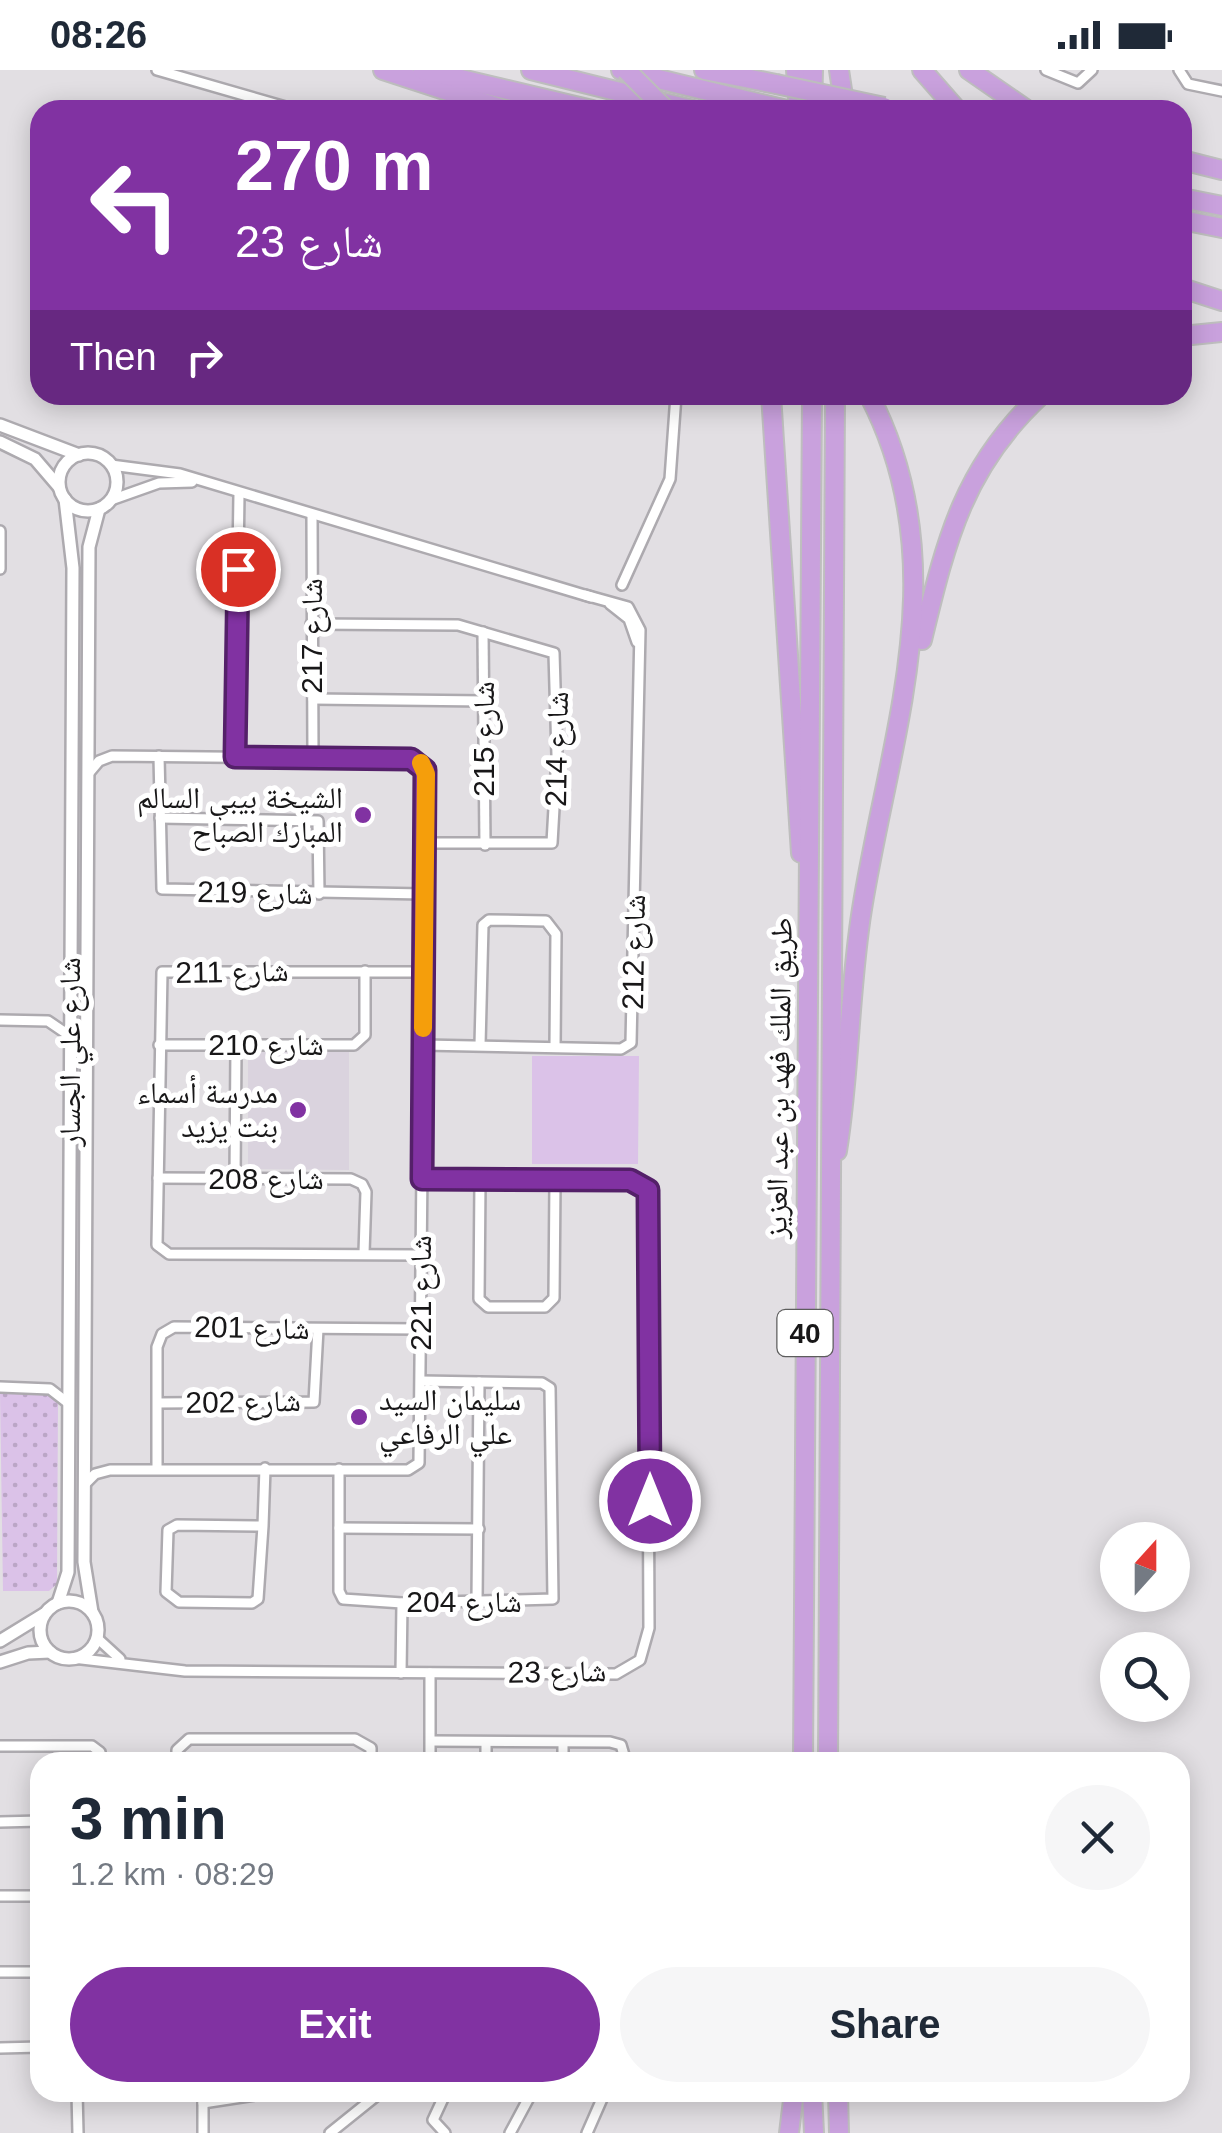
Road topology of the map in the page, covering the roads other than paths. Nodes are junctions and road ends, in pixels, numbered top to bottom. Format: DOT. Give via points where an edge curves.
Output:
graph roads {
  1 [pos="158,70"];
  2 [pos="383,70"];
  3 [pos="423,70"];
  4 [pos="532,70"];
  5 [pos="623,70"];
  6 [pos="704,70"];
  7 [pos="796,70"];
  8 [pos="813,70"];
  9 [pos="838,70"];
  10 [pos="922,70"];
  11 [pos="969,70"];
  12 [pos="1046,70"];
  13 [pos="1092,70"];
  14 [pos="1179,70"];
  15 [pos="722,72"];
  16 [pos="1222,91"];
  17 [pos="262,100"];
  18 [pos="475,100"];
  19 [pos="550,100"];
  20 [pos="654,100"];
  21 [pos="655,100"];
  22 [pos="747,100"];
  23 [pos="798,100"];
  24 [pos="812,100"];
  25 [pos="840,100"];
  26 [pos="853,100"];
  27 [pos="948,100"];
  28 [pos="1012,100"];
  29 [pos="1192,162"];
  30 [pos="1222,170"];
  31 [pos="1192,174"];
  32 [pos="1222,181"];
  33 [pos="1192,200"];
  34 [pos="1222,206"];
  35 [pos="1192,222"];
  36 [pos="1222,228"];
  37 [pos="1192,291"];
  38 [pos="1222,301"];
  39 [pos="1222,332"];
  40 [pos="1192,335"];
  41 [pos="675,405"];
  42 [pos="772,405"];
  43 [pos="812,405"];
  44 [pos="834,405"];
  45 [pos="874,405"];
  46 [pos="1032,405"];
  47 [pos="0,426"];
  48 [pos="16,431"];
  49 [pos="4,444"];
  50 [pos="79,455"];
  51 [pos="111,465"];
  52 [pos="200,482"];
  53 [pos="239,494"];
  54 [pos="63,495"];
  55 [pos="111,500"];
  56 [pos="99,509"];
  57 [pos="312,515"];
  58 [pos="0,531"];
  59 [pos="0,569"];
  60 [pos="622,585"];
  61 [pos="73,615"];
  62 [pos="89,616"];
  63 [pos="311,624"];
  64 [pos="483,632"];
  65 [pos="313,699"];
  66 [pos="485,701"];
  67 [pos="88,742"];
  68 [pos="112,756"];
  69 [pos="159,756"];
  70 [pos="235,757"];
  71 [pos="312,758"];
  72 [pos="88,774"];
  73 [pos="888,776"];
  74 [pos="160,818"];
  75 [pos="424,843"];
  76 [pos="485,845"];
  77 [pos="319,894"];
  78 [pos="423,894"];
  79 [pos="72,901"];
  80 [pos="88,902"];
  81 [pos="808,904"];
  82 [pos="71,916"];
  83 [pos="87,917"];
  84 [pos="365,971"];
  85 [pos="422,972"];
  86 [pos="71,1002"];
  87 [pos="0,1020"];
  88 [pos="48,1021"];
  89 [pos="70,1036"];
  90 [pos="159,1045"];
  91 [pos="423,1045"];
  92 [pos="480,1045"];
  93 [pos="236,1046"];
  94 [pos="555,1046"];
  95 [pos="158,1178"];
  96 [pos="235,1178"];
  97 [pos="422,1179"];
  98 [pos="480,1180"];
  99 [pos="554,1181"];
  100 [pos="830,1202"];
  101 [pos="364,1254"];
  102 [pos="420,1255"];
  103 [pos="69,1276"];
  104 [pos="85,1277"];
  105 [pos="69,1313"];
  106 [pos="85,1313"];
  107 [pos="318,1328"];
  108 [pos="420,1330"];
  109 [pos="68,1372"];
  110 [pos="420,1380"];
  111 [pos="479,1382"];
  112 [pos="0,1386"];
  113 [pos="46,1388"];
  114 [pos="68,1403"];
  115 [pos="158,1403"];
  116 [pos="84,1456"];
  117 [pos="265,1468"];
  118 [pos="339,1469"];
  119 [pos="110,1470"];
  120 [pos="157,1470"];
  121 [pos="84,1484"];
  122 [pos="262,1526"];
  123 [pos="339,1528"];
  124 [pos="479,1529"];
  125 [pos="477,1602"];
  126 [pos="58,1603"];
  127 [pos="402,1603"];
  128 [pos="92,1612"];
  129 [pos="44,1614"];
  130 [pos="96,1638"];
  131 [pos="0,1642"];
  132 [pos="50,1652"];
  133 [pos="73,1658"];
  134 [pos="0,1662"];
  135 [pos="132,1664"];
  136 [pos="401,1672"];
  137 [pos="430,1673"];
  138 [pos="431,1741"];
  139 [pos="486,1742"];
  140 [pos="563,1743"];
  141 [pos="0,1746"];
  142 [pos="97,1752"];
  143 [pos="177,1752"];
  144 [pos="371,1752"];
  145 [pos="430,1752"];
  146 [pos="486,1752"];
  147 [pos="563,1752"];
  148 [pos="622,1752"];
  149 [pos="803,1752"];
  150 [pos="828,1752"];
  151 [pos="0,1822"];
  152 [pos="30,1822"];
  153 [pos="0,1896"];
  154 [pos="30,1896"];
  155 [pos="0,1972"];
  156 [pos="30,1972"];
  157 [pos="30,2047"];
  158 [pos="0,2048"];
  159 [pos="77,2102"];
  160 [pos="203,2102"];
  161 [pos="372,2102"];
  162 [pos="441,2102"];
  163 [pos="527,2102"];
  164 [pos="600,2102"];
  165 [pos="793,2102"];
  166 [pos="812,2102"];
  167 [pos="839,2102"];
  168 [pos="349,2128"];
  169 [pos="840,2130"];
  170 [pos="78,2133"];
  171 [pos="204,2133"];
  172 [pos="330,2133"];
  173 [pos="444,2133"];
  174 [pos="510,2133"];
  175 [pos="587,2133"];
  176 [pos="788,2133"];
  177 [pos="814,2133"];
  1 -- 17 [label="street"];
  2 -- 18 [label="highway"];
  3 -- 19 [label="highway"];
  4 -- 20 [label="highway"];
  5 -- 21 [label="highway, bridge"];
  5 -- 22 [label="highway"];
  6 -- 15 [label="highway"];
  7 -- 23 [label="highway"];
  8 -- 24 [label="highway"];
  9 -- 25 [label="highway"];
  10 -- 27 [label="highway"];
  11 -- 28 [label="highway"];
  12 -- 13 [label="street" via="1078,82"];
  14 -- 16 [label="street" via="1188,84"];
  15 -- 26 [label="highway, bridge"];
  29 -- 30 [label="highway"];
  31 -- 32 [label="highway"];
  33 -- 34 [label="highway"];
  35 -- 36 [label="highway"];
  37 -- 38 [label="highway"];
  39 -- 40 [label="highway"];
  41 -- 60 [label="street" via="670,479"];
  42 -- 81 [label="highway"];
  43 -- 81 [label="highway, طريق الملك فهد بن عبد العزيز / 40"];
  44 -- 100 [label="highway, طريق الملك فهد بن عبد العزيز / 40"];
  45 -- 73 [label="highway" via="906,502 916,608"];
  46 -- 73 [label="highway" via="989,452 954,520"];
  47 -- 48 [label="street"];
  48 -- 49 [label="street"];
  48 -- 50 [label="street"];
  49 -- 54 [label="street" via="41,464"];
  50 -- 51 [label="street" via="96,455"];
  50 -- 54 [label="street" via="61,473"];
  51 -- 52 [label="street, شارع 212"];
  51 -- 55 [label="street" via="117,482"];
  52 -- 53 [label="street, شارع 212"];
  52 -- 55 [label="street, شارع 212" via="159,482"];
  53 -- 57 [label="street, شارع 212"];
  53 -- 70 [label="street"];
  54 -- 56 [label="street" via="77,509"];
  54 -- 61 [label="street, شارع علي الجسار"];
  55 -- 56 [label="street"];
  56 -- 62 [label="street, شارع علي الجسار" via="90,539"];
  57 -- 63 [label="street, شارع 217"];
  57 -- 94 [label="street, شارع 212" via="586,594 633,625 638,650 631,1043 622,1049"];
  58 -- 59 [label="street"];
  61 -- 62 [label="street"];
  61 -- 79 [label="street, شارع علي الجسار"];
  62 -- 67 [label="street, شارع علي الجسار"];
  63 -- 64 [label="street, شارع 214" via="458,625"];
  63 -- 65 [label="street, شارع 217"];
  64 -- 66 [label="street, شارع 215"];
  64 -- 76 [label="street, شارع 214" via="548,649 558,659 556,837 546,845"];
  65 -- 66 [label="street"];
  65 -- 71 [label="street, شارع 217"];
  66 -- 76 [label="street, شارع 215"];
  67 -- 68 [label="street"];
  67 -- 72 [label="street, شارع علي الجسار"];
  68 -- 69 [label="street, شارع 221"];
  68 -- 72 [label="street"];
  69 -- 70 [label="street, شارع 221"];
  69 -- 74 [label="street, شارع 219"];
  70 -- 71 [label="street, شارع 221"];
  71 -- 75 [label="street, شارع 221" via="420,762 426,774"];
  72 -- 80 [label="street, شارع علي الجسار"];
  73 -- 100 [label="highway" via="861,912"];
  74 -- 77 [label="street, شارع 219" via="160,885 166,892"];
  74 -- 77 [label="street" via="318,821"];
  75 -- 76 [label="street, شارع 214"];
  75 -- 78 [label="street, شارع 221"];
  77 -- 78 [label="street, شارع 219"];
  78 -- 85 [label="street, شارع 221"];
  79 -- 80 [label="street"];
  79 -- 82 [label="street, شارع علي الجسار"];
  80 -- 83 [label="street, شارع علي الجسار"];
  81 -- 149 [label="highway, طريق الملك فهد بن عبد العزيز / 40"];
  82 -- 83 [label="street"];
  82 -- 86 [label="street, شارع علي الجسار"];
  83 -- 104 [label="street, شارع علي الجسار"];
  84 -- 85 [label="street, شارع 211"];
  84 -- 90 [label="street, شارع 211" via="162,972"];
  84 -- 93 [label="street, شارع 210" via="361,1042"];
  85 -- 91 [label="street, شارع 221"];
  86 -- 88 [label="street"];
  86 -- 89 [label="street, شارع علي الجسار"];
  87 -- 88 [label="street"];
  88 -- 89 [label="street"];
  89 -- 103 [label="street, شارع علي الجسار"];
  90 -- 93 [label="street, شارع 210"];
  90 -- 95 [label="street, شارع 211"];
  91 -- 92 [label="street, شارع 212"];
  91 -- 97 [label="street, شارع 221"];
  92 -- 94 [label="street, شارع 212"];
  92 -- 94 [label="street" via="483,925 489,920 546,921 556,934"];
  93 -- 96 [label="street"];
  95 -- 96 [label="street, شارع 208"];
  95 -- 101 [label="street, شارع 211" via="160,1252"];
  96 -- 101 [label="street, شارع 208" via="362,1184"];
  97 -- 98 [label="street, شارع 23"];
  97 -- 102 [label="street, شارع 221"];
  98 -- 99 [label="street, شارع 23"];
  98 -- 99 [label="street" via="479,1299 507,1307 545,1307 554,1298"];
  99 -- 137 [label="street, شارع 23" via="630,1180 648,1190 650,1200 645,1650 634,1666 616,1674"];
  100 -- 150 [label="highway, طريق الملك فهد بن عبد العزيز / 40"];
  101 -- 102 [label="street, شارع 211"];
  102 -- 108 [label="street, شارع 221"];
  103 -- 104 [label="street"];
  103 -- 105 [label="street, شارع علي الجسار"];
  104 -- 106 [label="street, شارع علي الجسار"];
  105 -- 106 [label="street"];
  105 -- 109 [label="street, شارع علي الجسار"];
  106 -- 116 [label="street, شارع علي الجسار"];
  107 -- 108 [label="street, شارع 201"];
  107 -- 115 [label="street, شارع 201" via="174,1327 157,1347"];
  107 -- 115 [label="street, شارع 202" via="314,1402"];
  108 -- 110 [label="street, شارع 221"];
  109 -- 113 [label="street"];
  109 -- 114 [label="street, شارع علي الجسار"];
  110 -- 111 [label="street, شارع 204"];
  110 -- 118 [label="street, شارع 221" via="419,1463 408,1470"];
  111 -- 124 [label="street"];
  111 -- 125 [label="street, شارع 204" via="542,1383 553,1394 556,1591 546,1602"];
  112 -- 113 [label="street"];
  113 -- 114 [label="street"];
  114 -- 126 [label="street, شارع علي الجسار" via="68,1572"];
  115 -- 120 [label="street, شارع 201"];
  116 -- 119 [label="street, شارع 221"];
  116 -- 121 [label="street, شارع علي الجسار"];
  117 -- 118 [label="street, شارع 221"];
  117 -- 120 [label="street, شارع 221"];
  117 -- 122 [label="street"];
  118 -- 123 [label="street, شارع 204"];
  119 -- 120 [label="street, شارع 221"];
  119 -- 121 [label="street, شارع 221"];
  121 -- 128 [label="street, شارع علي الجسار" via="84,1575"];
  122 -- 122 [label="street" via="168,1530 166,1592 178,1602 258,1599"];
  123 -- 124 [label="street"];
  123 -- 127 [label="street, شارع 204" via="343,1600"];
  124 -- 125 [label="street"];
  125 -- 127 [label="street, شارع 204"];
  126 -- 128 [label="street" via="76,1602"];
  126 -- 129 [label="street"];
  127 -- 136 [label="street"];
  128 -- 130 [label="street"];
  129 -- 131 [label="street"];
  129 -- 132 [label="street" via="41,1638"];
  130 -- 133 [label="street" via="88,1652"];
  130 -- 135 [label="street, شارع 23"];
  132 -- 133 [label="street"];
  132 -- 134 [label="street"];
  133 -- 135 [label="street, شارع 23"];
  135 -- 136 [label="street, شارع 23" via="185,1671"];
  136 -- 137 [label="street, شارع 23"];
  137 -- 138 [label="street"];
  138 -- 139 [label="street"];
  138 -- 145 [label="street"];
  139 -- 140 [label="street"];
  139 -- 146 [label="street"];
  140 -- 147 [label="street"];
  140 -- 148 [label="street" via="620,1745"];
  141 -- 142 [label="street" via="95,1746"];
  143 -- 144 [label="street" via="189,1739 355,1740"];
  151 -- 152 [label="street"];
  153 -- 154 [label="street"];
  155 -- 156 [label="street"];
  157 -- 158 [label="street"];
  159 -- 170 [label="street"];
  160 -- 171 [label="street"];
  161 -- 168 [label="street"];
  162 -- 173 [label="street" via="433,2120"];
  163 -- 174 [label="street"];
  164 -- 175 [label="street"];
  165 -- 176 [label="highway"];
  166 -- 177 [label="highway"];
  167 -- 169 [label="highway"];
  168 -- 172 [label="street"];
}
